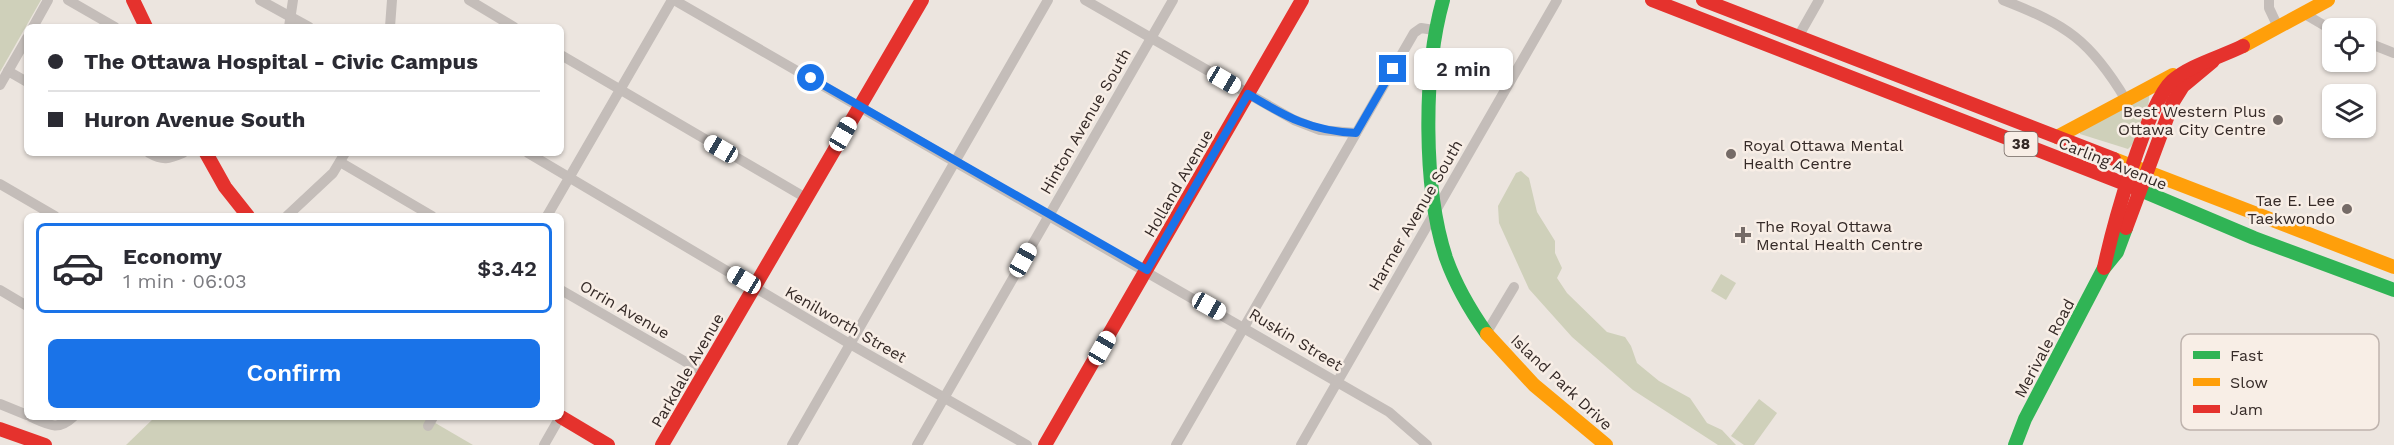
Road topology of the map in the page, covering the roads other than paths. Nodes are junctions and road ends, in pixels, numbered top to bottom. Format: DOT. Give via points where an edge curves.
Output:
graph roads {
  1 [pos="48,0"];
  2 [pos="68,0"];
  3 [pos="133,0"];
  4 [pos="260,0"];
  5 [pos="293,0"];
  6 [pos="392,0"];
  7 [pos="469,0"];
  8 [pos="673,0"];
  9 [pos="922,0"];
  10 [pos="1048,0"];
  11 [pos="1084,0"];
  12 [pos="1173,0"];
  13 [pos="1302,0"];
  14 [pos="1443,0"];
  15 [pos="1557,0"];
  16 [pos="1652,0"];
  17 [pos="1703,0"];
  18 [pos="1819,0"];
  19 [pos="2003,0"];
  20 [pos="2269,0"];
  21 [pos="2328,0"];
  22 [pos="1677,5"];
  23 [pos="2306,8"];
  24 [pos="290,22"];
  25 [pos="35,24"];
  26 [pos="110,24"];
  27 [pos="145,24"];
  28 [pos="390,24"];
  29 [pos="509,24"];
  30 [pos="2322,26"];
  31 [pos="2278,27"];
  32 [pos="1434,30"];
  33 [pos="1798,37"];
  34 [pos="1150,39"];
  35 [pos="24,43"];
  36 [pos="2376,46"];
  37 [pos="2394,54"];
  38 [pos="564,57"];
  39 [pos="2213,61"];
  40 [pos="2193,68"];
  41 [pos="8,71"];
  42 [pos="24,80"];
  43 [pos="0,86"];
  44 [pos="620,90"];
  45 [pos="1248,94"];
  46 [pos="2126,100"];
  47 [pos="860,106"];
  48 [pos="1356,133"];
  49 [pos="2057,137"];
  50 [pos="155,156"];
  51 [pos="176,156"];
  52 [pos="211,156"];
  53 [pos="533,156"];
  54 [pos="342,158"];
  55 [pos="955,162"];
  56 [pos="2141,169"];
  57 [pos="569,178"];
  58 [pos="0,184"];
  59 [pos="2134,188"];
  60 [pos="806,198"];
  61 [pos="1437,206"];
  62 [pos="50,213"];
  63 [pos="246,213"];
  64 [pos="290,213"];
  65 [pos="427,213"];
  66 [pos="549,213"];
  67 [pos="1049,215"];
  68 [pos="2394,267"];
  69 [pos="1147,270"];
  70 [pos="755,287"];
  71 [pos="1514,287"];
  72 [pos="0,290"];
  73 [pos="2394,290"];
  74 [pos="564,292"];
  75 [pos="24,304"];
  76 [pos="1243,326"];
  77 [pos="1487,332"];
  78 [pos="850,345"];
  79 [pos="705,373"];
  80 [pos="1338,382"];
  81 [pos="945,398"];
  82 [pos="0,404"];
  83 [pos="24,414"];
  84 [pos="564,419"];
  85 [pos="38,420"];
  86 [pos="70,420"];
  87 [pos="558,420"];
  88 [pos="0,429"];
  89 [pos="1424,444"];
  90 [pos="45,445"];
  91 [pos="544,445"];
  92 [pos="608,445"];
  93 [pos="662,445"];
  94 [pos="792,445"];
  95 [pos="917,445"];
  96 [pos="1027,445"];
  97 [pos="1045,445"];
  98 [pos="1176,445"];
  99 [pos="1302,445"];
  100 [pos="1606,445"];
  101 [pos="2015,445"];
  1 -- 25 [label="street"];
  2 -- 26 [label="street"];
  3 -- 27 [label="main road"];
  4 -- 24 [label="street"];
  5 -- 24 [label="street"];
  6 -- 28 [label="street"];
  7 -- 29 [label="street"];
  8 -- 44 [label="street"];
  8 -- 47 [label="street, Ruskin Street"];
  9 -- 47 [label="main road, Parkdale Avenue"];
  10 -- 55 [label="street"];
  11 -- 34 [label="street"];
  12 -- 34 [label="street, Hinton Avenue South"];
  13 -- 45 [label="main road, Holland Avenue"];
  14 -- 32 [label="main road, Island Park Drive"];
  15 -- 61 [label="street, Harmer Avenue South"];
  16 -- 22 [label="main road, Carling Avenue / 38"];
  17 -- 33 [label="main road, Carling Avenue / 38"];
  18 -- 33 [label="street"];
  19 -- 46 [label="street" via="2043,15 2075,35 2103,63"];
  20 -- 31 [label="street"];
  21 -- 23 [label="main road, Merivale Road"];
  22 -- 59 [label="main road, Carling Avenue / 38"];
  23 -- 30 [label="street"];
  23 -- 31 [label="main road, Merivale Road"];
  31 -- 39 [label="main road, Merivale Road"];
  32 -- 48 [label="street" via="1415,31"];
  32 -- 61 [label="main road, Island Park Drive" via="1429,87"];
  33 -- 49 [label="main road, Carling Avenue / 38"];
  34 -- 45 [label="street"];
  34 -- 67 [label="street, Hinton Avenue South"];
  35 -- 41 [label="street"];
  36 -- 37 [label="street"];
  38 -- 44 [label="street"];
  39 -- 40 [label="main road, Merivale Road"];
  39 -- 56 [label="main road, Merivale Road" via="2179,91"];
  40 -- 46 [label="main road"];
  40 -- 56 [label="main road, Merivale Road" via="2172,81 2159,98"];
  41 -- 42 [label="street"];
  41 -- 43 [label="street"];
  44 -- 57 [label="street"];
  44 -- 60 [label="street"];
  45 -- 48 [label="street" via="1320,130"];
  45 -- 69 [label="main road, Holland Avenue"];
  46 -- 49 [label="main road"];
  47 -- 55 [label="street, Ruskin Street"];
  47 -- 60 [label="main road, Parkdale Avenue"];
  48 -- 76 [label="street"];
  49 -- 56 [label="main road, Carling Avenue / 38"];
  50 -- 51 [label="street"];
  52 -- 63 [label="main road"];
  53 -- 57 [label="street, Kenilworth Street"];
  54 -- 64 [label="street" via="333,173"];
  54 -- 65 [label="street"];
  55 -- 67 [label="street, Ruskin Street"];
  55 -- 78 [label="street"];
  56 -- 59 [label="main road, Merivale Road"];
  56 -- 68 [label="main road, Carling Avenue / 38"];
  57 -- 66 [label="street"];
  57 -- 70 [label="street, Kenilworth Street"];
  58 -- 62 [label="street"];
  59 -- 73 [label="main road, Carling Avenue / 38"];
  59 -- 101 [label="main road, Merivale Road" via="2117,252 2104,268"];
  60 -- 70 [label="main road, Parkdale Avenue"];
  61 -- 77 [label="main road, Island Park Drive" via="1449,266 1468,306"];
  61 -- 80 [label="street, Harmer Avenue South"];
  67 -- 69 [label="street, Ruskin Street"];
  67 -- 81 [label="street, Hinton Avenue South"];
  69 -- 76 [label="street, Ruskin Street"];
  69 -- 97 [label="main road, Holland Avenue"];
  70 -- 78 [label="street, Kenilworth Street"];
  70 -- 79 [label="main road, Parkdale Avenue"];
  71 -- 77 [label="street"];
  72 -- 75 [label="street"];
  74 -- 79 [label="street, Orrin Avenue"];
  76 -- 80 [label="street, Ruskin Street"];
  76 -- 98 [label="street"];
  77 -- 100 [label="main road, Island Park Drive" via="1529,378"];
  78 -- 81 [label="street, Kenilworth Street"];
  78 -- 94 [label="street"];
  79 -- 93 [label="main road, Parkdale Avenue"];
  80 -- 89 [label="street, Ruskin Street" via="1389,412"];
  80 -- 99 [label="street, Harmer Avenue South"];
  81 -- 95 [label="street, Hinton Avenue South"];
  81 -- 96 [label="street, Kenilworth Street"];
  82 -- 83 [label="street"];
  84 -- 92 [label="main road"];
  85 -- 86 [label="street" via="55,427"];
  87 -- 91 [label="street"];
  88 -- 90 [label="main road"];
}
